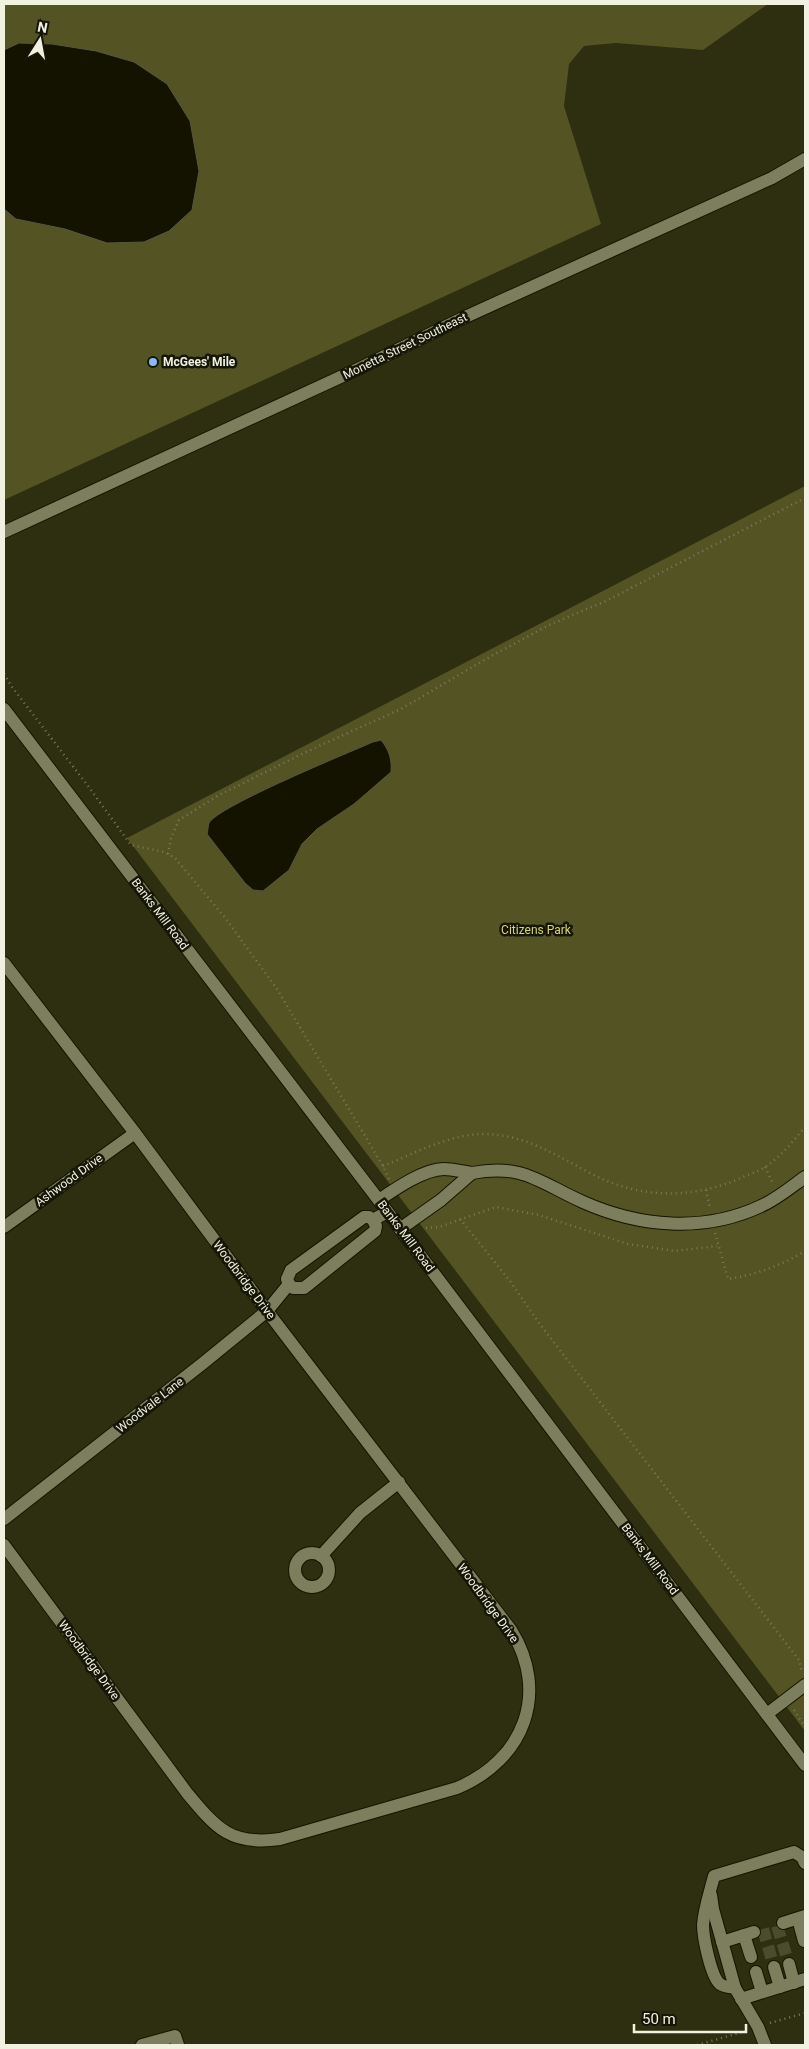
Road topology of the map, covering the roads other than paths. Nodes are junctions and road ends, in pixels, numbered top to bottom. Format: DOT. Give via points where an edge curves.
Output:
graph roads {
  1 [pos="805,159"];
  2 [pos="4,532"];
  3 [pos="4,709"];
  4 [pos="4,963"];
  5 [pos="135,1133"];
  6 [pos="472,1173"];
  7 [pos="805,1177"];
  8 [pos="379,1200"];
  9 [pos="387,1212"];
  10 [pos="373,1220"];
  11 [pos="4,1227"];
  12 [pos="400,1229"];
  13 [pos="289,1284"];
  14 [pos="266,1310"];
  15 [pos="399,1482"];
  16 [pos="4,1519"];
  17 [pos="4,1545"];
  18 [pos="321,1556"];
  19 [pos="804,1680"];
  20 [pos="767,1714"];
  21 [pos="805,1765"];
  22 [pos="805,1863"];
  23 [pos="710,1890"];
  24 [pos="801,1918"];
  25 [pos="783,1923"];
  26 [pos="804,1941"];
  27 [pos="722,1942"];
  28 [pos="751,1957"];
  29 [pos="789,1964"];
  30 [pos="774,1967"];
  31 [pos="756,1972"];
  32 [pos="800,1981"];
  33 [pos="780,1987"];
  34 [pos="762,1992"];
  35 [pos="738,1993"];
  36 [pos="142,2045"];
  37 [pos="178,2045"];
  38 [pos="765,2045"];
  1 -- 2 [label="street, Monetta Street Southeast" via="772,178"];
  3 -- 8 [label="street, Banks Mill Road"];
  4 -- 5 [label="street, Woodbridge Drive"];
  5 -- 11 [label="street, Ashwood Drive"];
  5 -- 14 [label="street, Woodbridge Drive"];
  6 -- 7 [label="street" via="502,1170 528,1175 584,1203 635,1219 670,1224 712,1221 744,1213 779,1196"];
  6 -- 8 [label="street" via="437,1170 407,1181"];
  6 -- 12 [label="street"];
  8 -- 9 [label="street, Banks Mill Road"];
  9 -- 10 [label="street, Woodvale Lane"];
  9 -- 12 [label="street, Banks Mill Road"];
  10 -- 13 [label="street, Woodvale Lane" via="364,1217 291,1270 287,1279"];
  10 -- 13 [label="street" via="375,1231 304,1288 293,1288"];
  12 -- 20 [label="street, Banks Mill Road"];
  13 -- 14 [label="street, Woodvale Lane"];
  14 -- 15 [label="street, Woodbridge Drive"];
  14 -- 16 [label="street, Woodvale Lane"];
  15 -- 17 [label="street, Woodbridge Drive" via="519,1644 530,1683 524,1724 504,1756 470,1782 280,1840 241,1839 211,1821"];
  15 -- 18 [label="street" via="360,1513"];
  19 -- 20 [label="street" via="793,1695"];
  20 -- 21 [label="street, Banks Mill Road"];
  22 -- 23 [label="street" via="794,1852 714,1876"];
  23 -- 27 [label="street"];
  23 -- 35 [label="street" via="703,1927 710,1963 715,1978 722,1986"];
  24 -- 25 [label="street"];
  24 -- 26 [label="street"];
  27 -- 28 [label="street" via="749,1934"];
  27 -- 35 [label="street"];
  29 -- 32 [label="street"];
  30 -- 33 [label="street"];
  31 -- 34 [label="street"];
  32 -- 33 [label="street"];
  33 -- 34 [label="street"];
  34 -- 35 [label="street"];
  35 -- 38 [label="street"];
  36 -- 37 [label="street" via="175,2036"];
}
